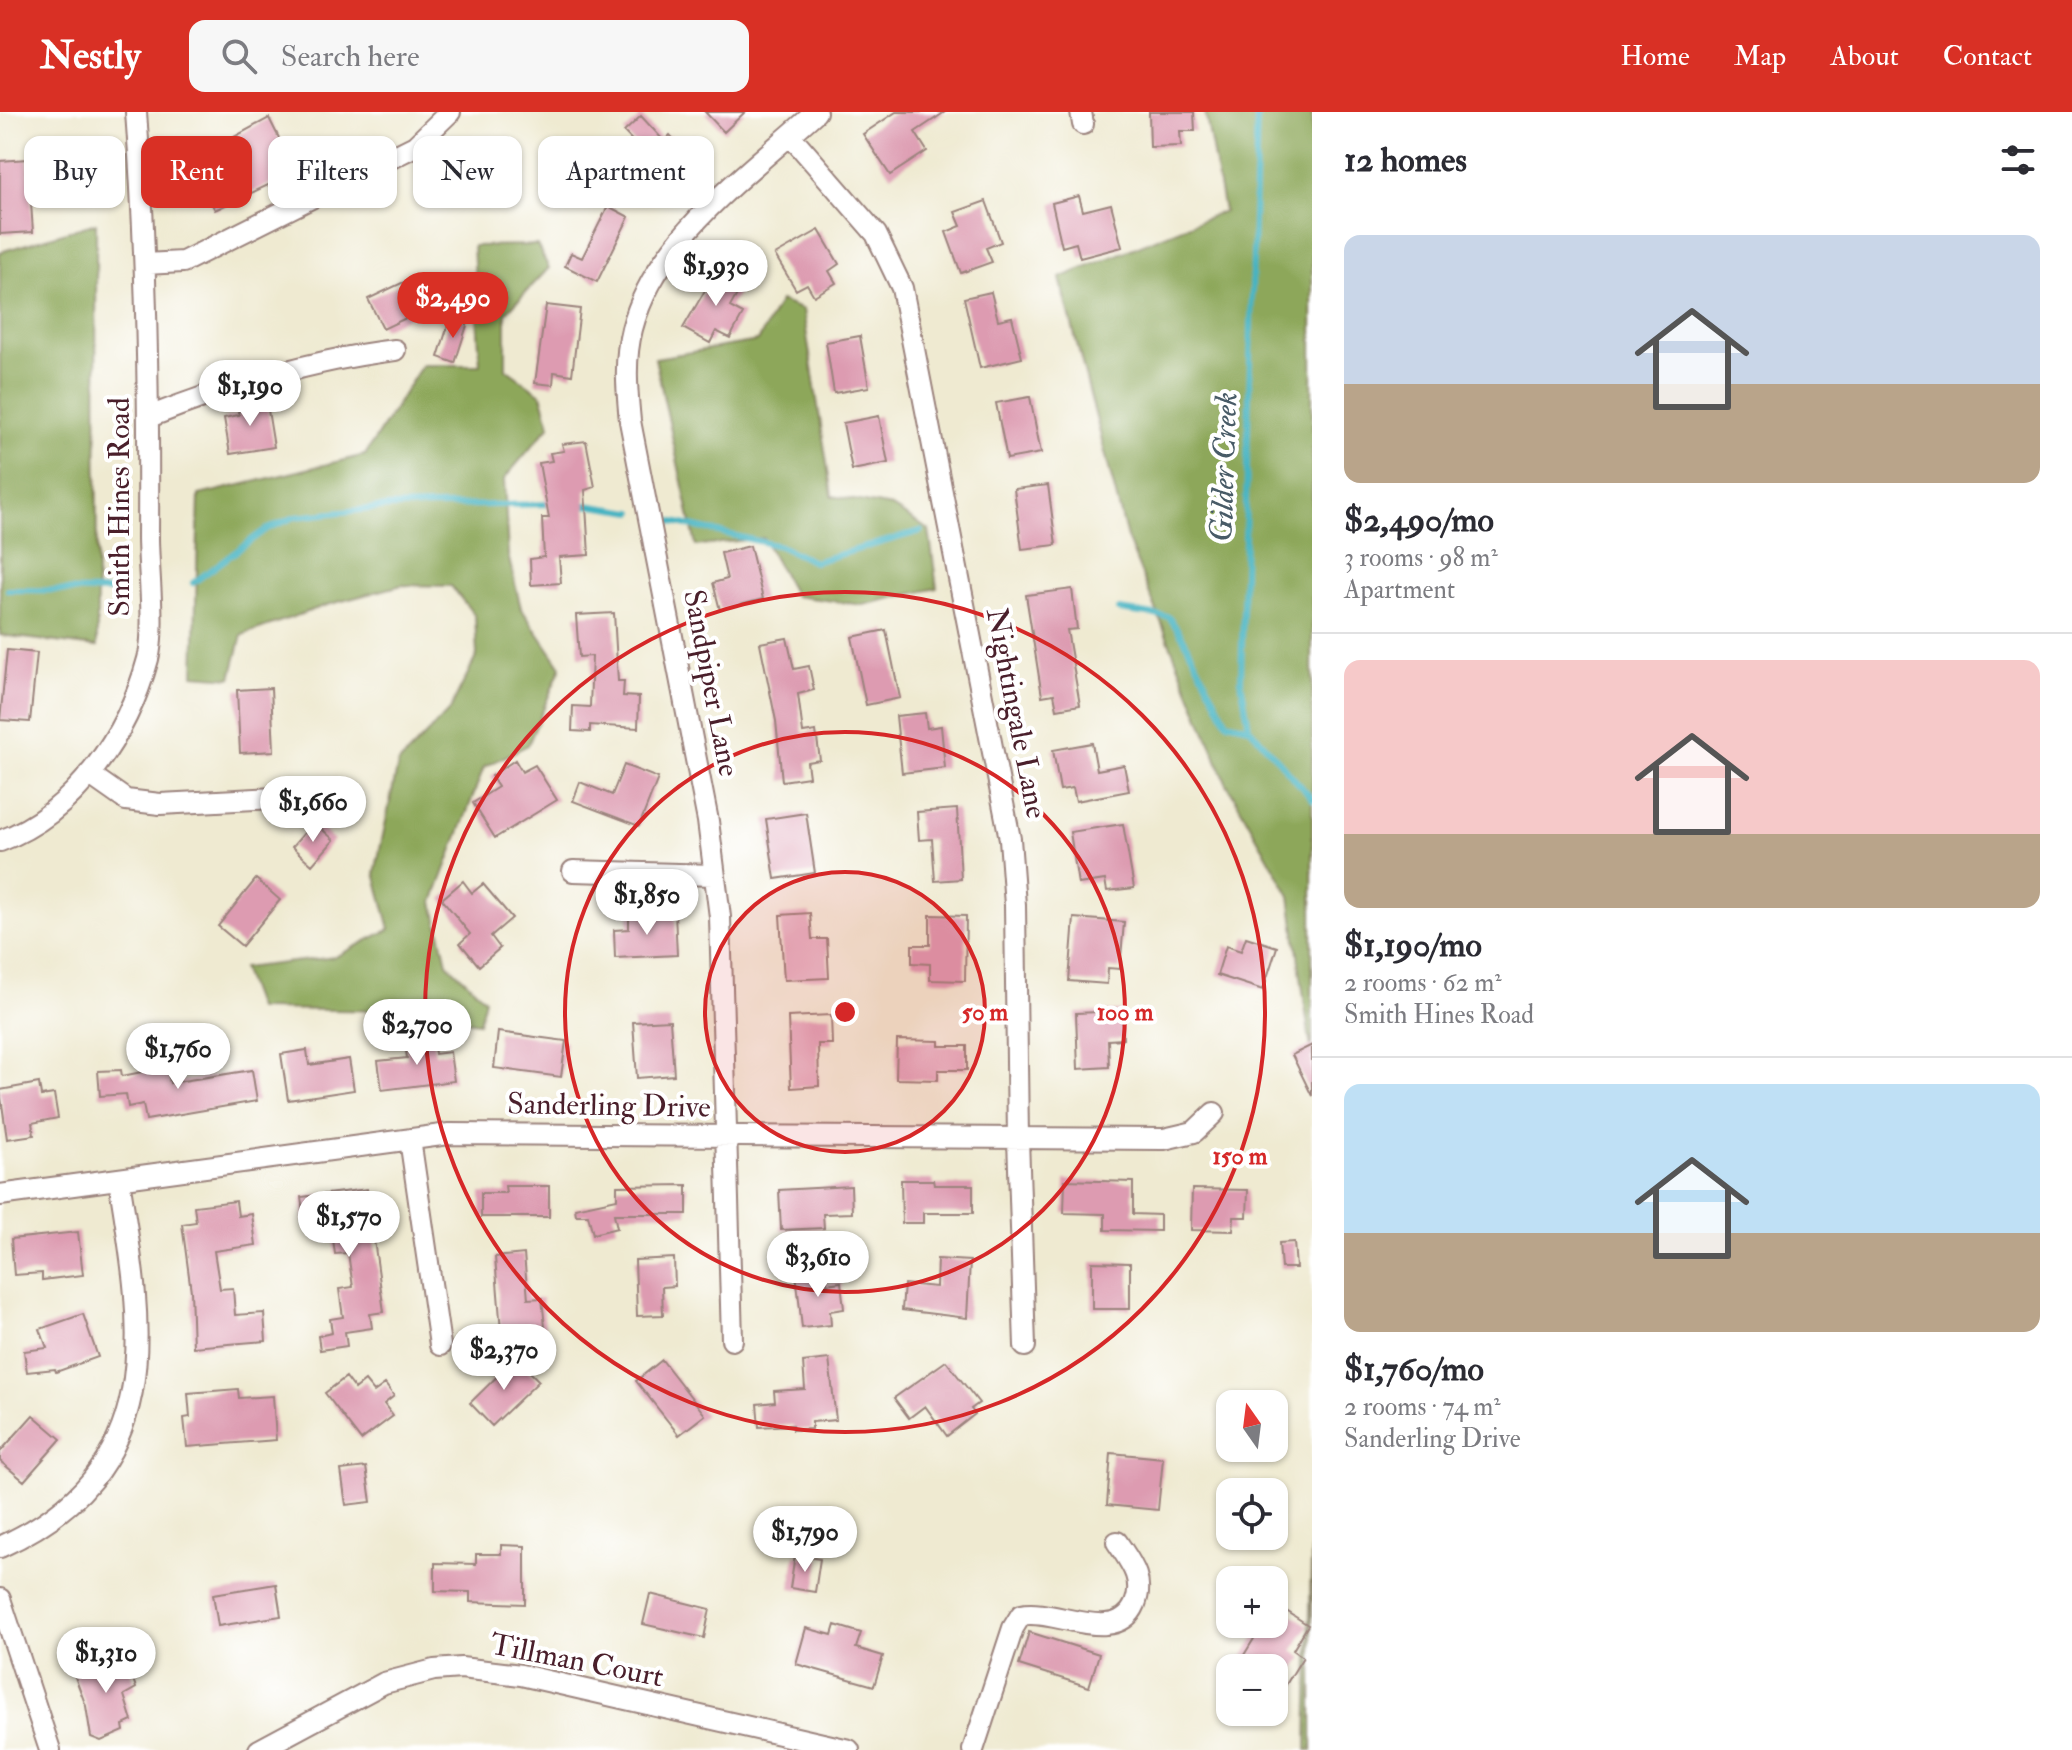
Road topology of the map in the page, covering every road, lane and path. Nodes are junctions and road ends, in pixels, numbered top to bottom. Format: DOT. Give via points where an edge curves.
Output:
graph roads {
  1 [pos="136,112"];
  2 [pos="450,112"];
  3 [pos="816,112"];
  4 [pos="790,135"];
  5 [pos="145,264"];
  6 [pos="395,350"];
  7 [pos="149,417"];
  8 [pos="89,774"];
  9 [pos="276,798"];
  10 [pos="0,841"];
  11 [pos="573,871"];
  12 [pos="714,875"];
  13 [pos="1214,1113"];
  14 [pos="724,1136"];
  15 [pos="410,1139"];
  16 [pos="1018,1139"];
  17 [pos="119,1180"];
  18 [pos="0,1195"];
  19 [pos="732,1340"];
  20 [pos="440,1345"];
  21 [pos="1025,1346"];
  22 [pos="1117,1542"];
  23 [pos="0,1547"];
  24 [pos="0,1599"];
  25 [pos="50,1750"];
  26 [pos="259,1750"];
  27 [pos="849,1750"];
  28 [pos="973,1750"];
  1 -- 5 [label="street, Smith Hines Road"];
  2 -- 5 [label="street" via="415,146 183,262"];
  3 -- 4 [label="street, Sandpiper Lane"];
  4 -- 12 [label="street, Sandpiper Lane" via="672,250 642,301 627,356 630,421"];
  4 -- 16 [label="street, Nightingale Lane" via="876,234 908,307 1010,839"];
  5 -- 7 [label="street, Smith Hines Road"];
  6 -- 7 [label="street" via="340,357 209,393"];
  7 -- 8 [label="street, Smith Hines Road" via="150,655 118,734"];
  8 -- 9 [label="street" via="126,800 149,803"];
  8 -- 10 [label="street, Smith Hines Road" via="66,799"];
  11 -- 12 [label="street"];
  12 -- 14 [label="street, Sandpiper Lane" via="721,939"];
  13 -- 16 [label="street, Sanderling Drive" via="1194,1132 1164,1139"];
  14 -- 15 [label="street, Sanderling Drive" via="485,1134"];
  14 -- 16 [label="street, Sanderling Drive"];
  14 -- 19 [label="street, Sandpiper Lane"];
  15 -- 17 [label="street, Sanderling Drive"];
  15 -- 20 [label="street"];
  16 -- 21 [label="street, Nightingale Lane"];
  17 -- 18 [label="street, Sanderling Drive"];
  17 -- 23 [label="street" via="136,1311 137,1382 130,1412 85,1486 40,1526"];
  22 -- 28 [label="street" via="1137,1572 1133,1609 1123,1620 1107,1625 1035,1612 1021,1615"];
  24 -- 25 [label="street"];
  26 -- 27 [label="street, Tillman Court" via="384,1683 461,1668 521,1675"];
}
